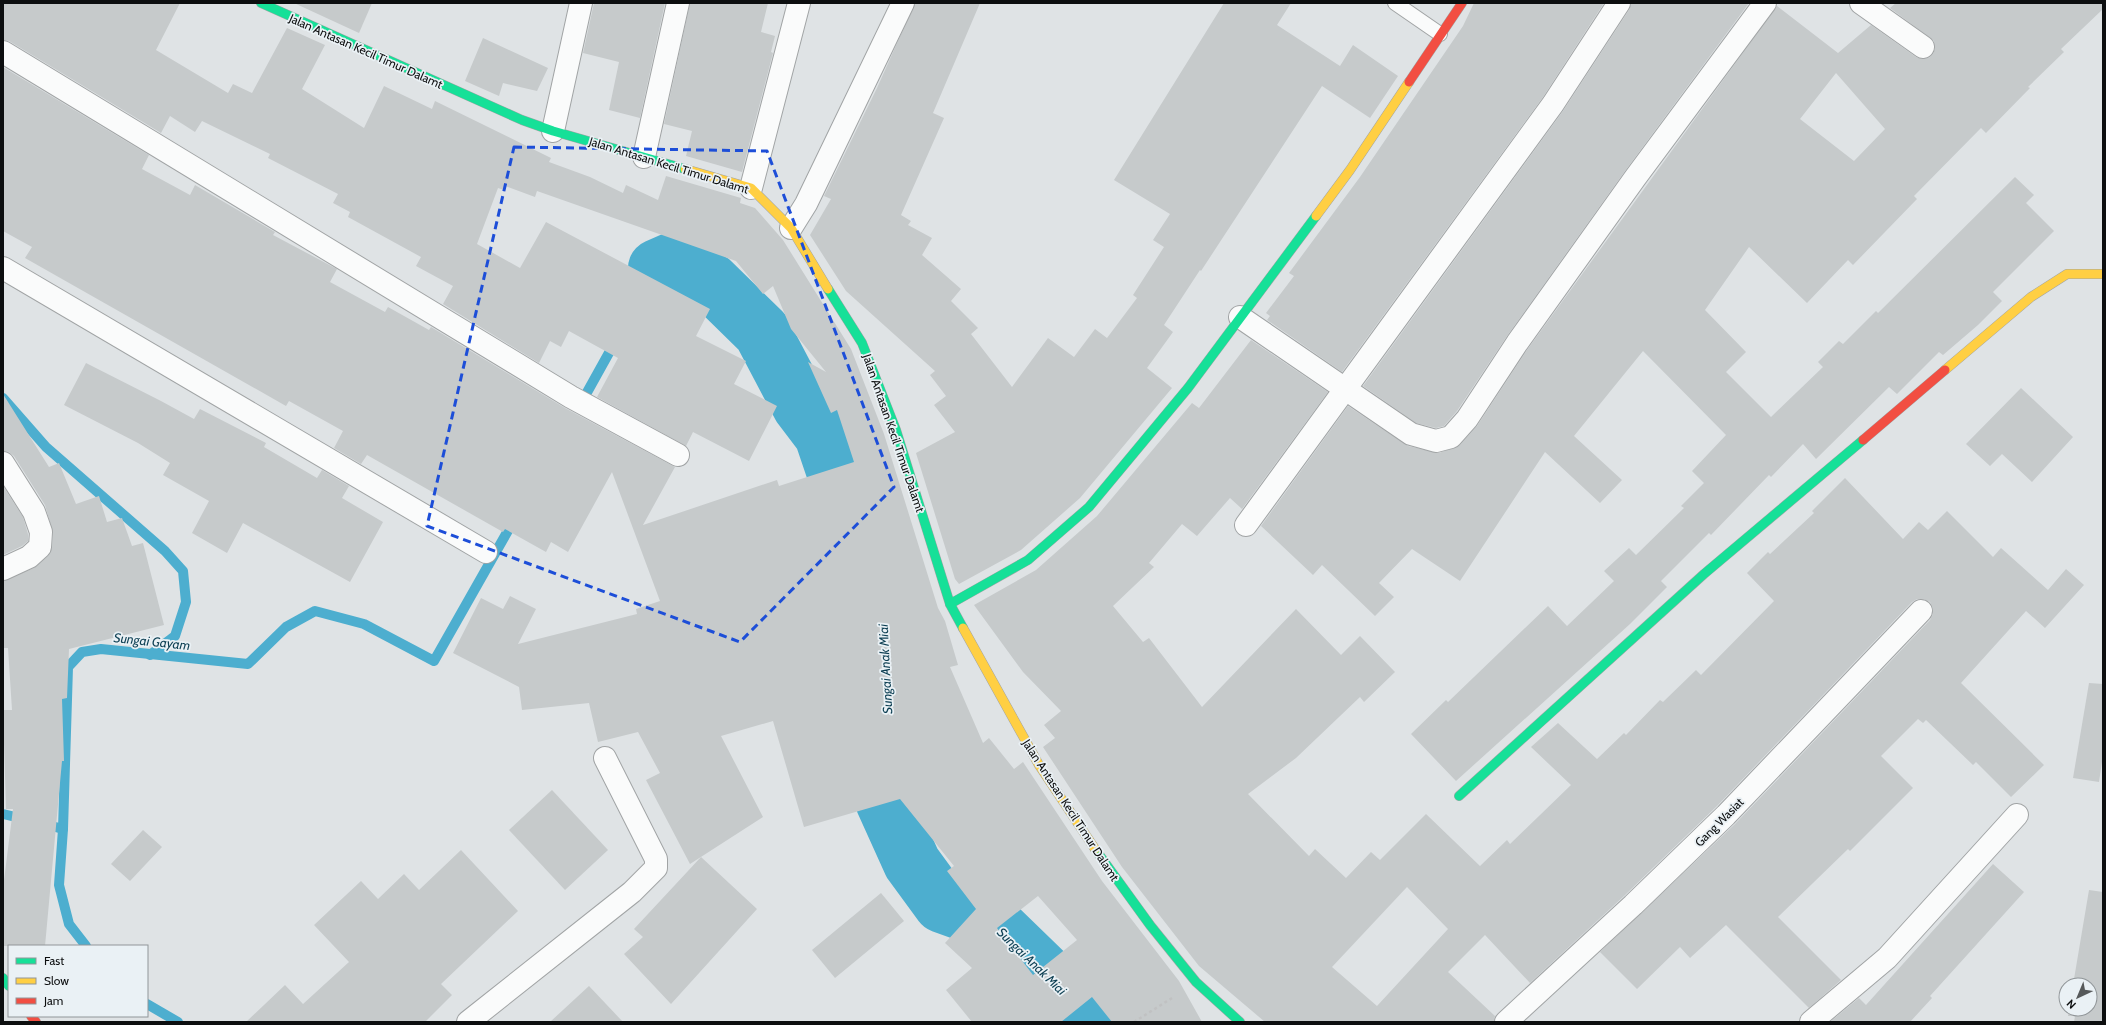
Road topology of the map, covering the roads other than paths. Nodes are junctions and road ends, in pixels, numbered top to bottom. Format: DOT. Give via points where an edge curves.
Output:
graph roads {
  1 [pos="261,3"];
  2 [pos="581,3"];
  3 [pos="678,3"];
  4 [pos="799,3"];
  5 [pos="903,3"];
  6 [pos="1395,3"];
  7 [pos="1462,3"];
  8 [pos="1619,3"];
  9 [pos="1766,3"];
  10 [pos="1861,3"];
  11 [pos="1440,34"];
  12 [pos="1924,47"];
  13 [pos="3,52"];
  14 [pos="553,131"];
  15 [pos="644,157"];
  16 [pos="751,188"];
  17 [pos="806,204"];
  18 [pos="772,207"];
  19 [pos="791,228"];
  20 [pos="3,268"];
  21 [pos="2103,274"];
  22 [pos="1240,317"];
  23 [pos="1345,390"];
  24 [pos="678,455"];
  25 [pos="3,463"];
  26 [pos="1246,525"];
  27 [pos="486,552"];
  28 [pos="3,569"];
  29 [pos="950,604"];
  30 [pos="1921,611"];
  31 [pos="605,758"];
  32 [pos="1459,796"];
  33 [pos="2017,815"];
  34 [pos="468,1022"];
  35 [pos="1240,1022"];
  36 [pos="1506,1022"];
  37 [pos="1810,1022"];
  1 -- 14 [label="street, Jalan Antasan Kecil Timur Dalamt" via="420,76"];
  2 -- 14 [label="street"];
  3 -- 15 [label="street"];
  4 -- 16 [label="street"];
  5 -- 17 [label="street"];
  6 -- 11 [label="lane"];
  7 -- 11 [label="street"];
  8 -- 23 [label="street" via="1553,104"];
  9 -- 23 [label="street" via="1634,178 1517,343 1467,420 1451,437 1436,441 1411,434"];
  10 -- 12 [label="street"];
  11 -- 22 [label="street" via="1350,170"];
  13 -- 24 [label="street" via="571,397"];
  14 -- 15 [label="street, Jalan Antasan Kecil Timur Dalamt"];
  15 -- 16 [label="street, Jalan Antasan Kecil Timur Dalamt"];
  16 -- 18 [label="street, Jalan Antasan Kecil Timur Dalamt"];
  17 -- 18 [label="street"];
  17 -- 19 [label="street"];
  18 -- 19 [label="street, Jalan Antasan Kecil Timur Dalamt"];
  19 -- 29 [label="street, Jalan Antasan Kecil Timur Dalamt" via="862,343 896,430"];
  20 -- 27 [label="street"];
  21 -- 32 [label="street" via="2067,274 2031,297 1704,574"];
  22 -- 23 [label="street"];
  22 -- 29 [label="street" via="1188,388 1089,507 1028,560"];
  23 -- 26 [label="street"];
  25 -- 28 [label="street" via="34,512 41,532 40,547 29,557"];
  29 -- 35 [label="street, Jalan Antasan Kecil Timur Dalamt" via="1039,765 1112,874 1196,982"];
  30 -- 36 [label="street, Gang Wasiat" via="1726,815"];
  31 -- 34 [label="street" via="656,858 656,868 632,892"];
  33 -- 37 [label="street" via="1887,958"];
}
